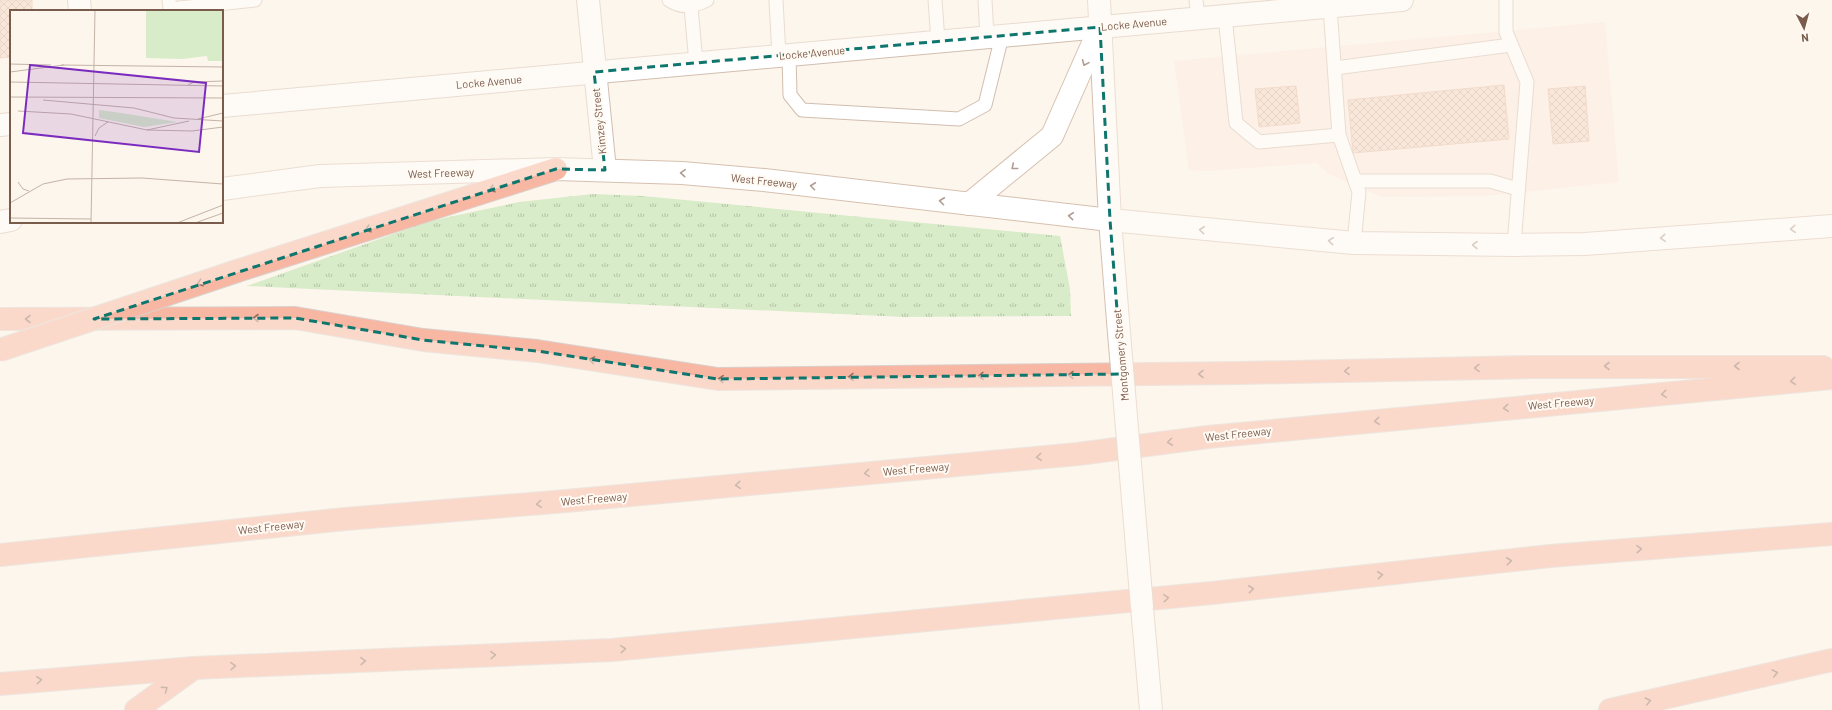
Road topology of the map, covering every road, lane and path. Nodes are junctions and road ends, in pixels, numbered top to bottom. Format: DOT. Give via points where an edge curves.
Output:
graph roads {
  1 [pos="79,0"];
  2 [pos="169,0"];
  3 [pos="255,0"];
  4 [pos="588,0"];
  5 [pos="669,0"];
  6 [pos="707,0"];
  7 [pos="776,0"];
  8 [pos="934,0"];
  9 [pos="985,0"];
  10 [pos="1098,0"];
  11 [pos="1402,0"];
  12 [pos="1506,0"];
  13 [pos="1378,1"];
  14 [pos="1296,5"];
  15 [pos="691,7"];
  16 [pos="1330,7"];
  17 [pos="1197,9"];
  18 [pos="80,10"];
  19 [pos="1225,16"];
  20 [pos="1100,27"];
  21 [pos="995,36"];
  22 [pos="938,41"];
  23 [pos="1511,45"];
  24 [pos="784,55"];
  25 [pos="696,63"];
  26 [pos="1334,68"];
  27 [pos="594,72"];
  28 [pos="223,106"];
  29 [pos="10,124"];
  30 [pos="0,126"];
  31 [pos="1340,135"];
  32 [pos="556,169"];
  33 [pos="604,170"];
  34 [pos="1355,181"];
  35 [pos="223,189"];
  36 [pos="1518,189"];
  37 [pos="969,204"];
  38 [pos="10,220"];
  39 [pos="1110,220"];
  40 [pos="0,222"];
  41 [pos="1832,226"];
  42 [pos="1354,243"];
  43 [pos="1514,245"];
  44 [pos="0,319"];
  45 [pos="0,350"];
  46 [pos="1832,367"];
  47 [pos="1832,378"];
  48 [pos="1832,534"];
  49 [pos="0,555"];
  50 [pos="1832,660"];
  51 [pos="194,668"];
  52 [pos="0,684"];
  53 [pos="136,710"];
  54 [pos="1151,710"];
  55 [pos="1610,710"];
  1 -- 18 [label="main road"];
  2 -- 3 [label="lane" via="170,9"];
  4 -- 27 [label="main road, Kimzey Street"];
  5 -- 15 [label="lane" via="677,6"];
  6 -- 15 [label="lane"];
  7 -- 24 [label="lane"];
  8 -- 22 [label="lane"];
  9 -- 21 [label="lane"];
  10 -- 20 [label="main road, Montgomery Street"];
  11 -- 13 [label="main road, Locke Avenue"];
  12 -- 23 [label="lane" via="1506,32"];
  13 -- 16 [label="main road, Locke Avenue"];
  14 -- 16 [label="main road, Locke Avenue"];
  14 -- 19 [label="main road, Locke Avenue"];
  15 -- 25 [label="lane"];
  16 -- 26 [label="lane"];
  17 -- 19 [label="main road, Locke Avenue"];
  17 -- 20 [label="main road, Locke Avenue"];
  19 -- 31 [label="lane" via="1236,123 1259,142"];
  20 -- 21 [label="main road, Locke Avenue"];
  20 -- 37 [label="main road, one-way" via="1052,136"];
  20 -- 39 [label="main road, Montgomery Street"];
  21 -- 22 [label="main road, Locke Avenue"];
  21 -- 24 [label="lane" via="985,105 959,119 802,110 790,95"];
  22 -- 24 [label="main road, Locke Avenue"];
  23 -- 26 [label="lane"];
  23 -- 36 [label="lane" via="1527,82"];
  24 -- 25 [label="main road, Locke Avenue"];
  25 -- 27 [label="main road, Locke Avenue"];
  26 -- 31 [label="lane"];
  27 -- 28 [label="main road, Locke Avenue"];
  27 -- 33 [label="main road, Kimzey Street"];
  29 -- 30 [label="main road"];
  31 -- 34 [label="lane"];
  32 -- 33 [label="main road, West Freeway"];
  32 -- 35 [label="main road, West Freeway" via="320,176"];
  32 -- 45 [label="highway, one-way, bridge"];
  37 -- 33 [label="main road, West Freeway, one-way" via="764,180"];
  34 -- 36 [label="lane" via="1490,180"];
  34 -- 42 [label="lane" via="1359,192"];
  36 -- 43 [label="lane"];
  39 -- 37 [label="main road, West Freeway, one-way"];
  38 -- 40 [label="main road"];
  42 -- 39 [label="main road, West Freeway, one-way"];
  39 -- 54 [label="main road, Montgomery Street, bridge"];
  41 -- 43 [label="main road, West Freeway, one-way" via="1585,244"];
  43 -- 42 [label="main road, West Freeway, one-way"];
  46 -- 44 [label="highway, one-way" via="1540,367 718,379 537,351 424,340 295,318"];
  47 -- 49 [label="highway, West Freeway, one-way" via="1208,436 1078,454 562,502 345,519"];
  51 -- 48 [label="highway, one-way" via="612,650 1212,594 1550,556"];
  55 -- 50 [label="highway, one-way"];
  52 -- 51 [label="highway, one-way"];
  53 -- 51 [label="highway, one-way"];
}
